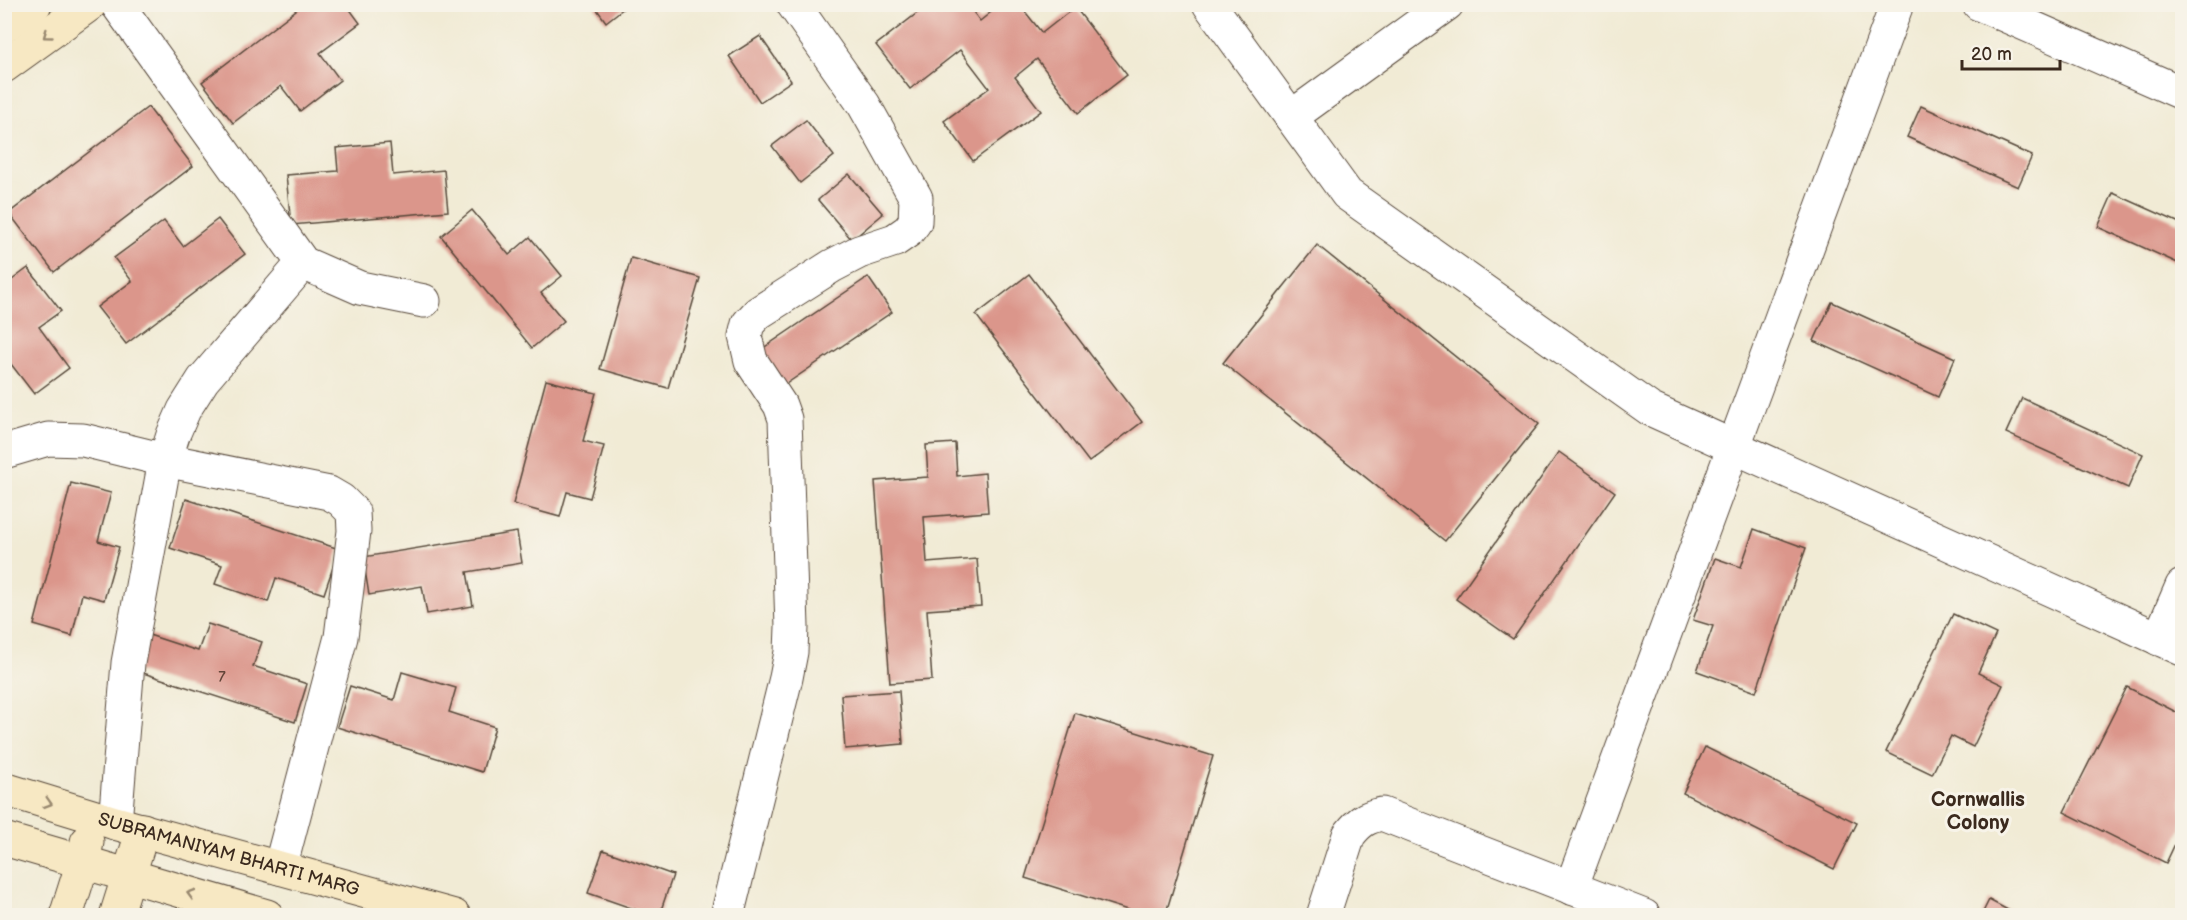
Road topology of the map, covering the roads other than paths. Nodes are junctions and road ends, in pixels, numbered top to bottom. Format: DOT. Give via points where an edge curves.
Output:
graph roads {
  1 [pos="35,4"];
  2 [pos="90,4"];
  3 [pos="117,4"];
  4 [pos="794,4"];
  5 [pos="1209,4"];
  6 [pos="1447,4"];
  7 [pos="1897,4"];
  8 [pos="1979,4"];
  9 [pos="4,26"];
  10 [pos="4,66"];
  11 [pos="2182,93"];
  12 [pos="1291,117"];
  13 [pos="303,263"];
  14 [pos="424,301"];
  15 [pos="1733,448"];
  16 [pos="4,453"];
  17 [pos="165,460"];
  18 [pos="2182,586"];
  19 [pos="2171,644"];
  20 [pos="4,789"];
  21 [pos="117,823"];
  22 [pos="4,839"];
  23 [pos="83,862"];
  24 [pos="280,868"];
  25 [pos="128,876"];
  26 [pos="1571,888"];
  27 [pos="66,915"];
  28 [pos="116,915"];
  29 [pos="267,915"];
  30 [pos="454,915"];
  31 [pos="727,915"];
  32 [pos="1323,915"];
  33 [pos="1644,915"];
  1 -- 9 [label="main road"];
  2 -- 10 [label="main road, one-way"];
  3 -- 13 [label="street"];
  4 -- 31 [label="street" via="864,105 916,198 915,222 896,240 832,266 758,313 748,324 745,336 751,360 785,419 792,627 786,678"];
  5 -- 12 [label="street"];
  6 -- 12 [label="street"];
  7 -- 15 [label="street"];
  8 -- 11 [label="street"];
  12 -- 15 [label="street" via="1347,194 1650,409"];
  13 -- 14 [label="street" via="360,288"];
  13 -- 17 [label="street" via="203,380 184,410"];
  15 -- 19 [label="street"];
  15 -- 26 [label="street"];
  16 -- 17 [label="street" via="48,439 67,438"];
  17 -- 21 [label="street" via="128,663"];
  17 -- 24 [label="street" via="329,494 353,512 341,637"];
  18 -- 19 [label="street"];
  20 -- 21 [label="main road, SUBRAMANIYAM BHARTI MARG, one-way"];
  21 -- 23 [label="main road"];
  21 -- 24 [label="main road, SUBRAMANIYAM BHARTI MARG"];
  21 -- 25 [label="main road"];
  22 -- 23 [label="main road"];
  23 -- 25 [label="main road"];
  23 -- 27 [label="main road"];
  24 -- 30 [label="main road, SUBRAMANIYAM BHARTI MARG"];
  25 -- 28 [label="main road"];
  29 -- 25 [label="main road, one-way"];
  26 -- 32 [label="street" via="1382,814 1368,816 1349,835"];
  26 -- 33 [label="street"];
}
